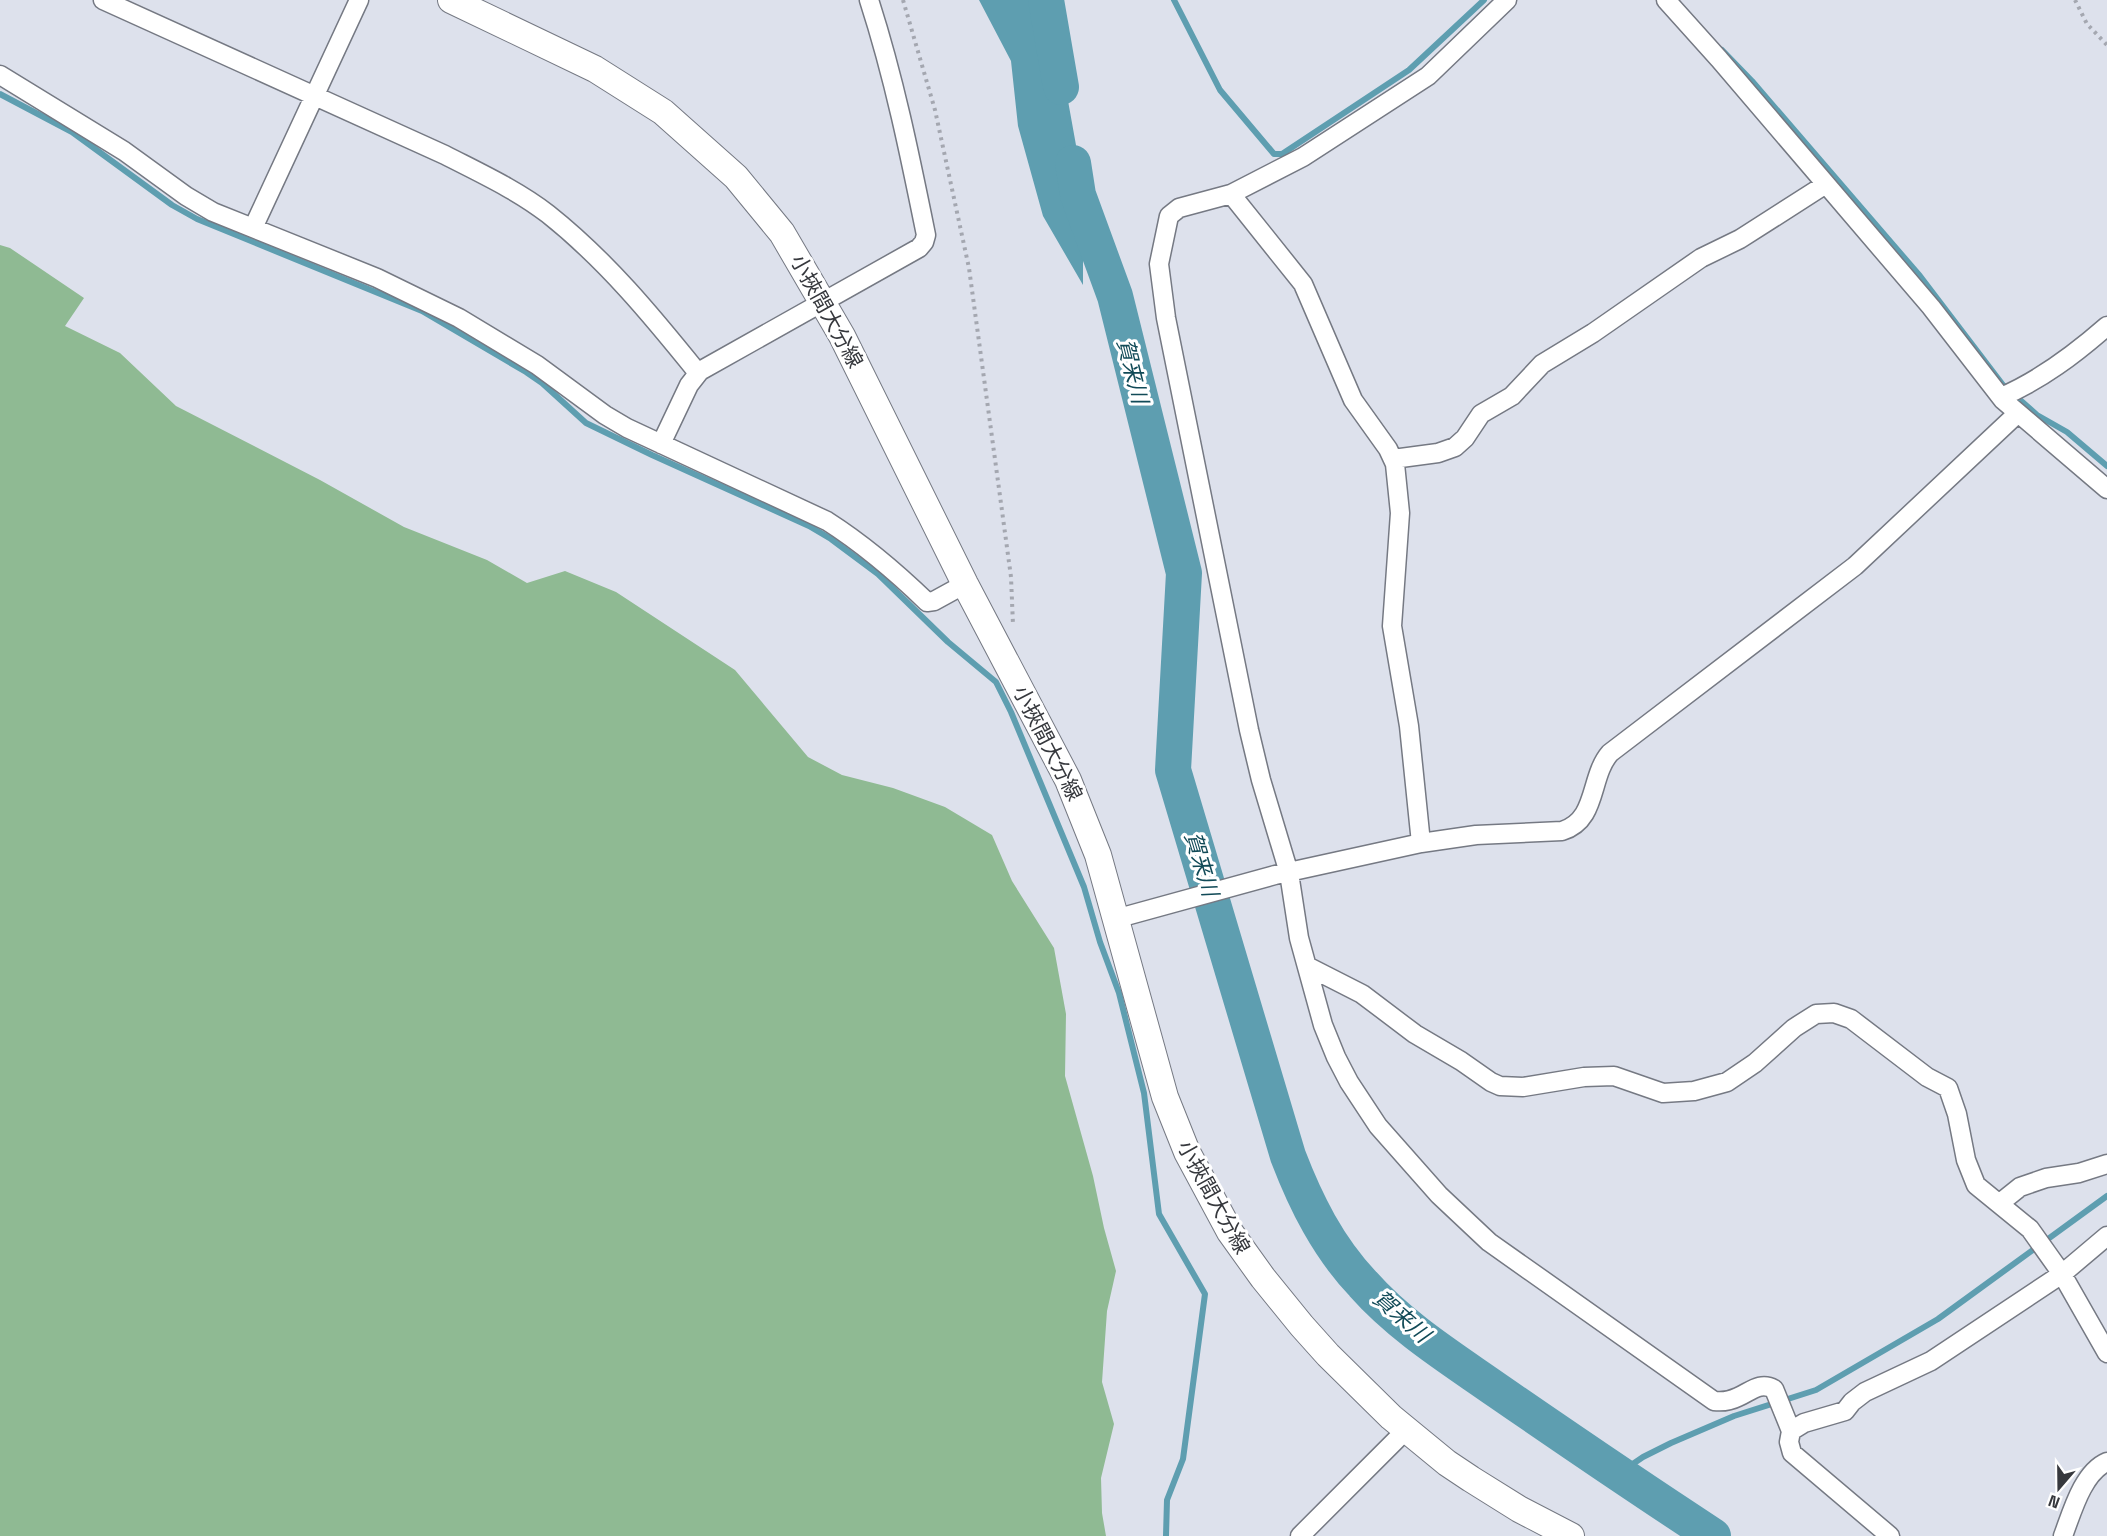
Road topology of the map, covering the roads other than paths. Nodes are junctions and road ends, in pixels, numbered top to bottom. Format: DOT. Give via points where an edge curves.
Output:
graph roads {
  1 [pos="103,0"];
  2 [pos="359,0"];
  3 [pos="451,0"];
  4 [pos="1508,0"];
  5 [pos="1666,0"];
  6 [pos="866,2"];
  7 [pos="0,75"];
  8 [pos="314,96"];
  9 [pos="1826,184"];
  10 [pos="1231,194"];
  11 [pos="253,228"];
  12 [pos="824,302"];
  13 [pos="2107,326"];
  14 [pos="698,373"];
  15 [pos="2001,397"];
  16 [pos="2018,413"];
  17 [pos="661,444"];
  18 [pos="1392,459"];
  19 [pos="2107,489"];
  20 [pos="965,584"];
  21 [pos="1421,843"];
  22 [pos="1282,874"];
  23 [pos="1115,919"];
  24 [pos="1307,966"];
  25 [pos="2107,1164"];
  26 [pos="2000,1203"];
  27 [pos="2107,1236"];
  28 [pos="2062,1274"];
  29 [pos="2107,1353"];
  30 [pos="1406,1430"];
  31 [pos="1791,1431"];
  32 [pos="2107,1462"];
  33 [pos="1300,1536"];
  34 [pos="1571,1536"];
  35 [pos="1890,1536"];
  36 [pos="2063,1536"];
  1 -- 8 [label="street"];
  2 -- 8 [label="street"];
  3 -- 12 [label="main road, 小挾間大分線" via="596,69 676,123 752,195 782,233"];
  4 -- 10 [label="street" via="1428,76 1303,157"];
  5 -- 9 [label="street"];
  6 -- 12 [label="street" via="902,121 925,238 919,248"];
  7 -- 11 [label="street" via="124,151 186,196"];
  8 -- 11 [label="street"];
  8 -- 14 [label="street" via="446,155 547,213 622,281"];
  9 -- 15 [label="street" via="1931,307"];
  9 -- 18 [label="street" via="1740,239 1701,258 1542,364 1512,396 1481,414 1455,447"];
  10 -- 18 [label="street" via="1303,284 1353,400"];
  10 -- 22 [label="street" via="1179,208 1169,216 1159,264 1249,730"];
  11 -- 17 [label="street" via="377,278 459,318 537,365 605,415"];
  12 -- 14 [label="street"];
  12 -- 20 [label="main road, 小挾間大分線"];
  13 -- 15 [label="street" via="2072,356 2021,389"];
  14 -- 17 [label="street"];
  15 -- 16 [label="street"];
  16 -- 19 [label="street"];
  16 -- 21 [label="street" via="1855,566 1610,753 1592,799 1571,828"];
  17 -- 20 [label="street" via="826,521 893,570 927,602"];
  18 -- 21 [label="street" via="1400,513 1392,626 1409,726"];
  20 -- 23 [label="main road, 小挾間大分線" via="1068,780 1098,855"];
  21 -- 22 [label="street"];
  22 -- 23 [label="street"];
  22 -- 24 [label="street"];
  23 -- 30 [label="main road, 小挾間大分線" via="1165,1097 1187,1152 1217,1210 1246,1256 1302,1326"];
  24 -- 26 [label="street" via="1362,994 1415,1034 1491,1082 1512,1088 1614,1076 1663,1093 1694,1091 1727,1082 1794,1028 1816,1014 1834,1012 1851,1019 1927,1077 1948,1088 1976,1185"];
  24 -- 31 [label="street" via="1323,1025 1348,1082 1378,1126 1461,1218 1489,1242 1714,1401 1737,1398 1755,1387 1774,1389"];
  25 -- 26 [label="street" via="2020,1187"];
  26 -- 28 [label="street" via="2030,1229"];
  27 -- 28 [label="street"];
  28 -- 29 [label="street"];
  28 -- 31 [label="street" via="1931,1361 1865,1392 1845,1411"];
  30 -- 33 [label="street"];
  30 -- 34 [label="main road, 小挾間大分線" via="1488,1491"];
  31 -- 35 [label="street" via="1792,1453"];
  32 -- 36 [label="street" via="2089,1475"];
}
